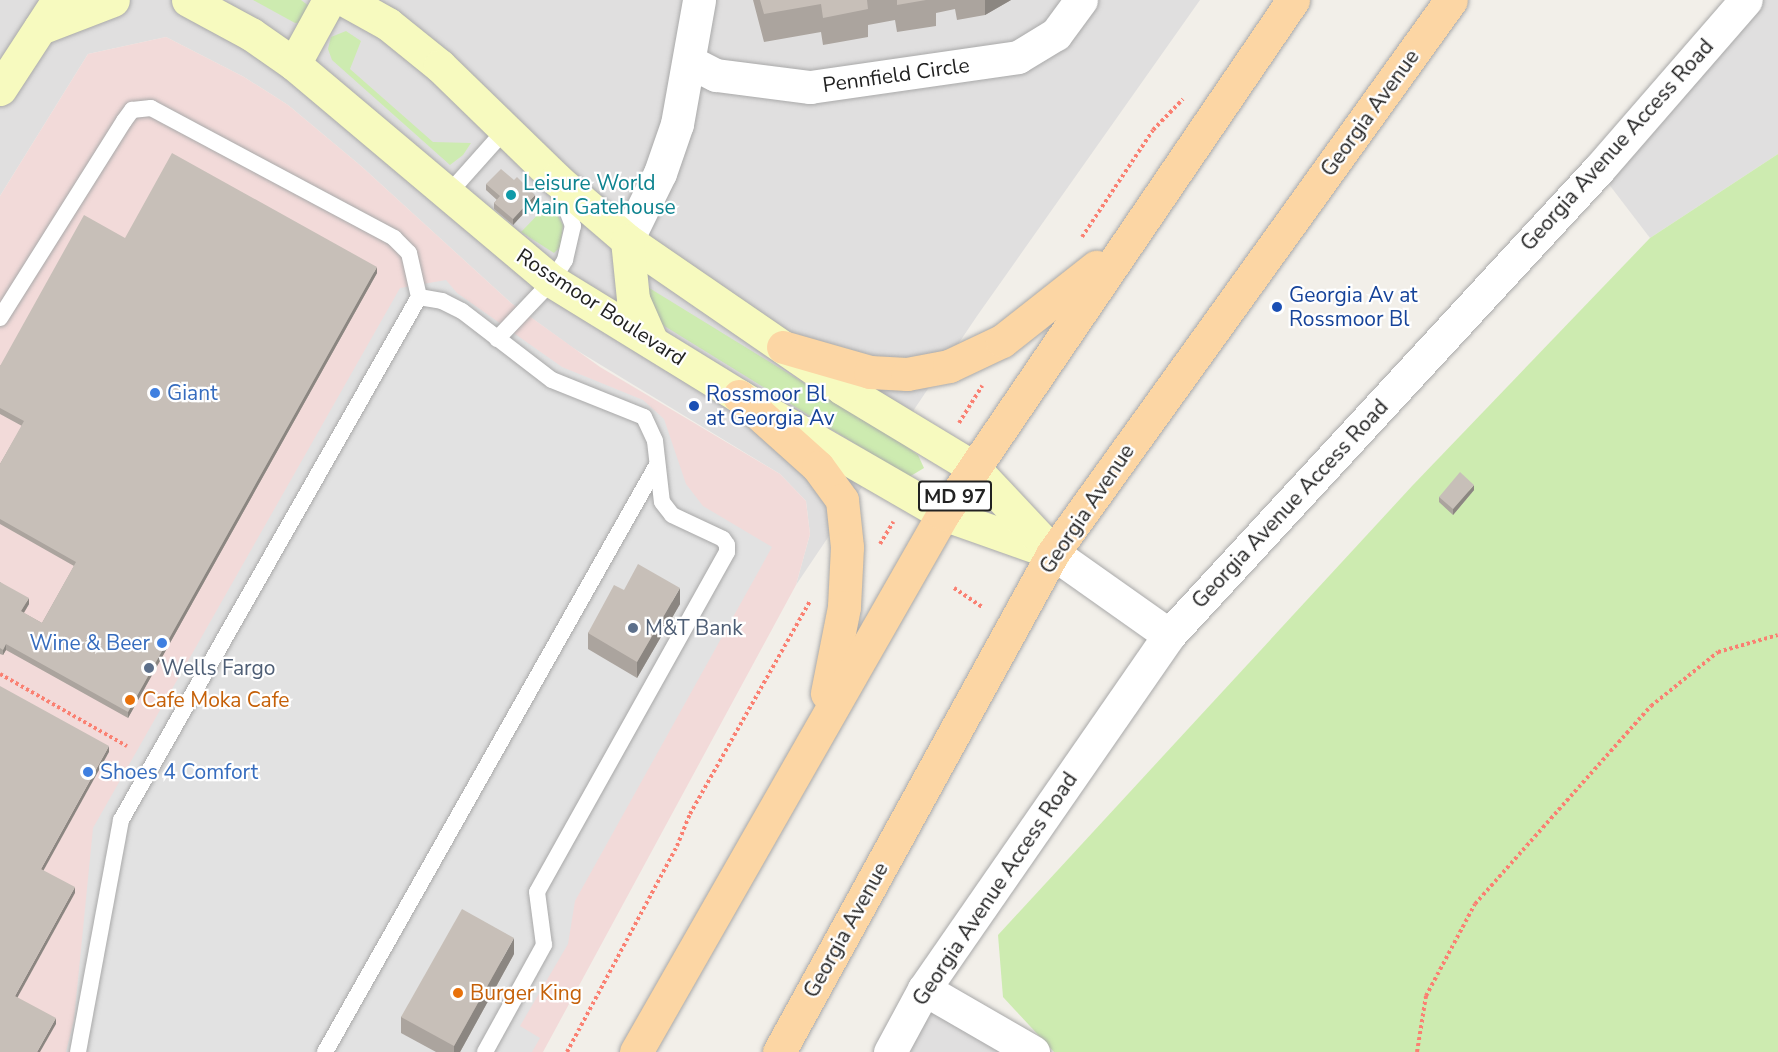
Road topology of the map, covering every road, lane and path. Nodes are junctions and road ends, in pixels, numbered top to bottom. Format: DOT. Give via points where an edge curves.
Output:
graph roads {
  1 [pos="58,0"];
  2 [pos="113,0"];
  3 [pos="187,0"];
  4 [pos="329,0"];
  5 [pos="345,0"];
  6 [pos="699,0"];
  7 [pos="1081,0"];
  8 [pos="1293,0"];
  9 [pos="1451,0"];
  10 [pos="1746,0"];
  11 [pos="40,28"];
  12 [pos="690,62"];
  13 [pos="294,64"];
  14 [pos="0,89"];
  15 [pos="1187,93"];
  16 [pos="505,130"];
  17 [pos="556,179"];
  18 [pos="448,194"];
  19 [pos="627,240"];
  20 [pos="1125,243"];
  21 [pos="1076,247"];
  22 [pos="552,281"];
  23 [pos="419,297"];
  24 [pos="0,318"];
  25 [pos="650,338"];
  26 [pos="497,339"];
  27 [pos="783,347"];
  28 [pos="985,381"];
  29 [pos="739,396"];
  30 [pos="956,427"];
  31 [pos="657,465"];
  32 [pos="973,467"];
  33 [pos="943,514"];
  34 [pos="1053,553"];
  35 [pos="954,588"];
  36 [pos="813,594"];
  37 [pos="982,607"];
  38 [pos="1169,635"];
  39 [pos="1778,635"];
  40 [pos="0,674"];
  41 [pos="127,746"];
  42 [pos="803,760"];
  43 [pos="924,989"];
  44 [pos="78,1052"];
  45 [pos="327,1052"];
  46 [pos="485,1052"];
  47 [pos="567,1052"];
  48 [pos="636,1052"];
  49 [pos="779,1052"];
  50 [pos="890,1052"];
  51 [pos="1033,1052"];
  52 [pos="1417,1052"];
  1 -- 11 [label="street"];
  2 -- 11 [label="street"];
  3 -- 13 [label="street, Rossmoor Boulevard" via="251,34"];
  4 -- 13 [label="street"];
  5 -- 16 [label="street, Rossmoor Boulevard" via="388,24"];
  6 -- 12 [label="street"];
  7 -- 12 [label="street, Pennfield Circle" via="1056,34 1018,57 810,87 716,75"];
  8 -- 20 [label="main road, MD 97"];
  9 -- 34 [label="main road, Georgia Avenue"];
  10 -- 38 [label="street, Georgia Avenue Access Road" via="1598,170"];
  11 -- 14 [label="street"];
  12 -- 19 [label="street" via="677,124 660,173"];
  13 -- 18 [label="street, Rossmoor Boulevard"];
  15 -- 21 [label="path" via="1153,130"];
  16 -- 17 [label="street, Rossmoor Boulevard"];
  16 -- 18 [label="lane"];
  17 -- 19 [label="street, Rossmoor Boulevard"];
  17 -- 22 [label="lane" via="573,226 565,260"];
  18 -- 22 [label="street, Rossmoor Boulevard"];
  19 -- 25 [label="street" via="633,299"];
  19 -- 27 [label="street, Rossmoor Boulevard"];
  20 -- 27 [label="main road" via="1002,341 949,366 907,374 870,372"];
  20 -- 32 [label="main road, MD 97"];
  22 -- 25 [label="street, Rossmoor Boulevard"];
  22 -- 26 [label="lane"];
  23 -- 24 [label="lane" via="409,253 394,238 151,108 132,110 124,121"];
  23 -- 26 [label="lane" via="442,301 462,311"];
  23 -- 44 [label="lane" via="121,820"];
  25 -- 29 [label="street, Rossmoor Boulevard"];
  26 -- 31 [label="lane" via="552,380 644,417 651,427"];
  27 -- 32 [label="street, Rossmoor Boulevard" via="842,388"];
  28 -- 30 [label="path"];
  29 -- 33 [label="street, Rossmoor Boulevard"];
  29 -- 42 [label="main road" via="818,467 842,500 847,547 840,639 832,680"];
  31 -- 45 [label="lane"];
  31 -- 46 [label="lane" via="662,502 672,515 723,539 727,552 537,892 544,945"];
  32 -- 33 [label="main road, MD 97"];
  32 -- 34 [label="street, Rossmoor Boulevard"];
  33 -- 34 [label="street, Rossmoor Boulevard"];
  33 -- 42 [label="main road, MD 97"];
  34 -- 38 [label="street, Rossmoor Boulevard"];
  34 -- 49 [label="main road, Georgia Avenue"];
  35 -- 37 [label="path"];
  36 -- 47 [label="path" via="690,814 677,846"];
  38 -- 43 [label="street, Georgia Avenue Access Road"];
  39 -- 52 [label="path" via="1718,652 1651,706 1475,904 1426,996"];
  40 -- 41 [label="path"];
  42 -- 48 [label="main road, MD 97"];
  43 -- 50 [label="street, Georgia Avenue Access Road"];
  43 -- 51 [label="street"];
}
